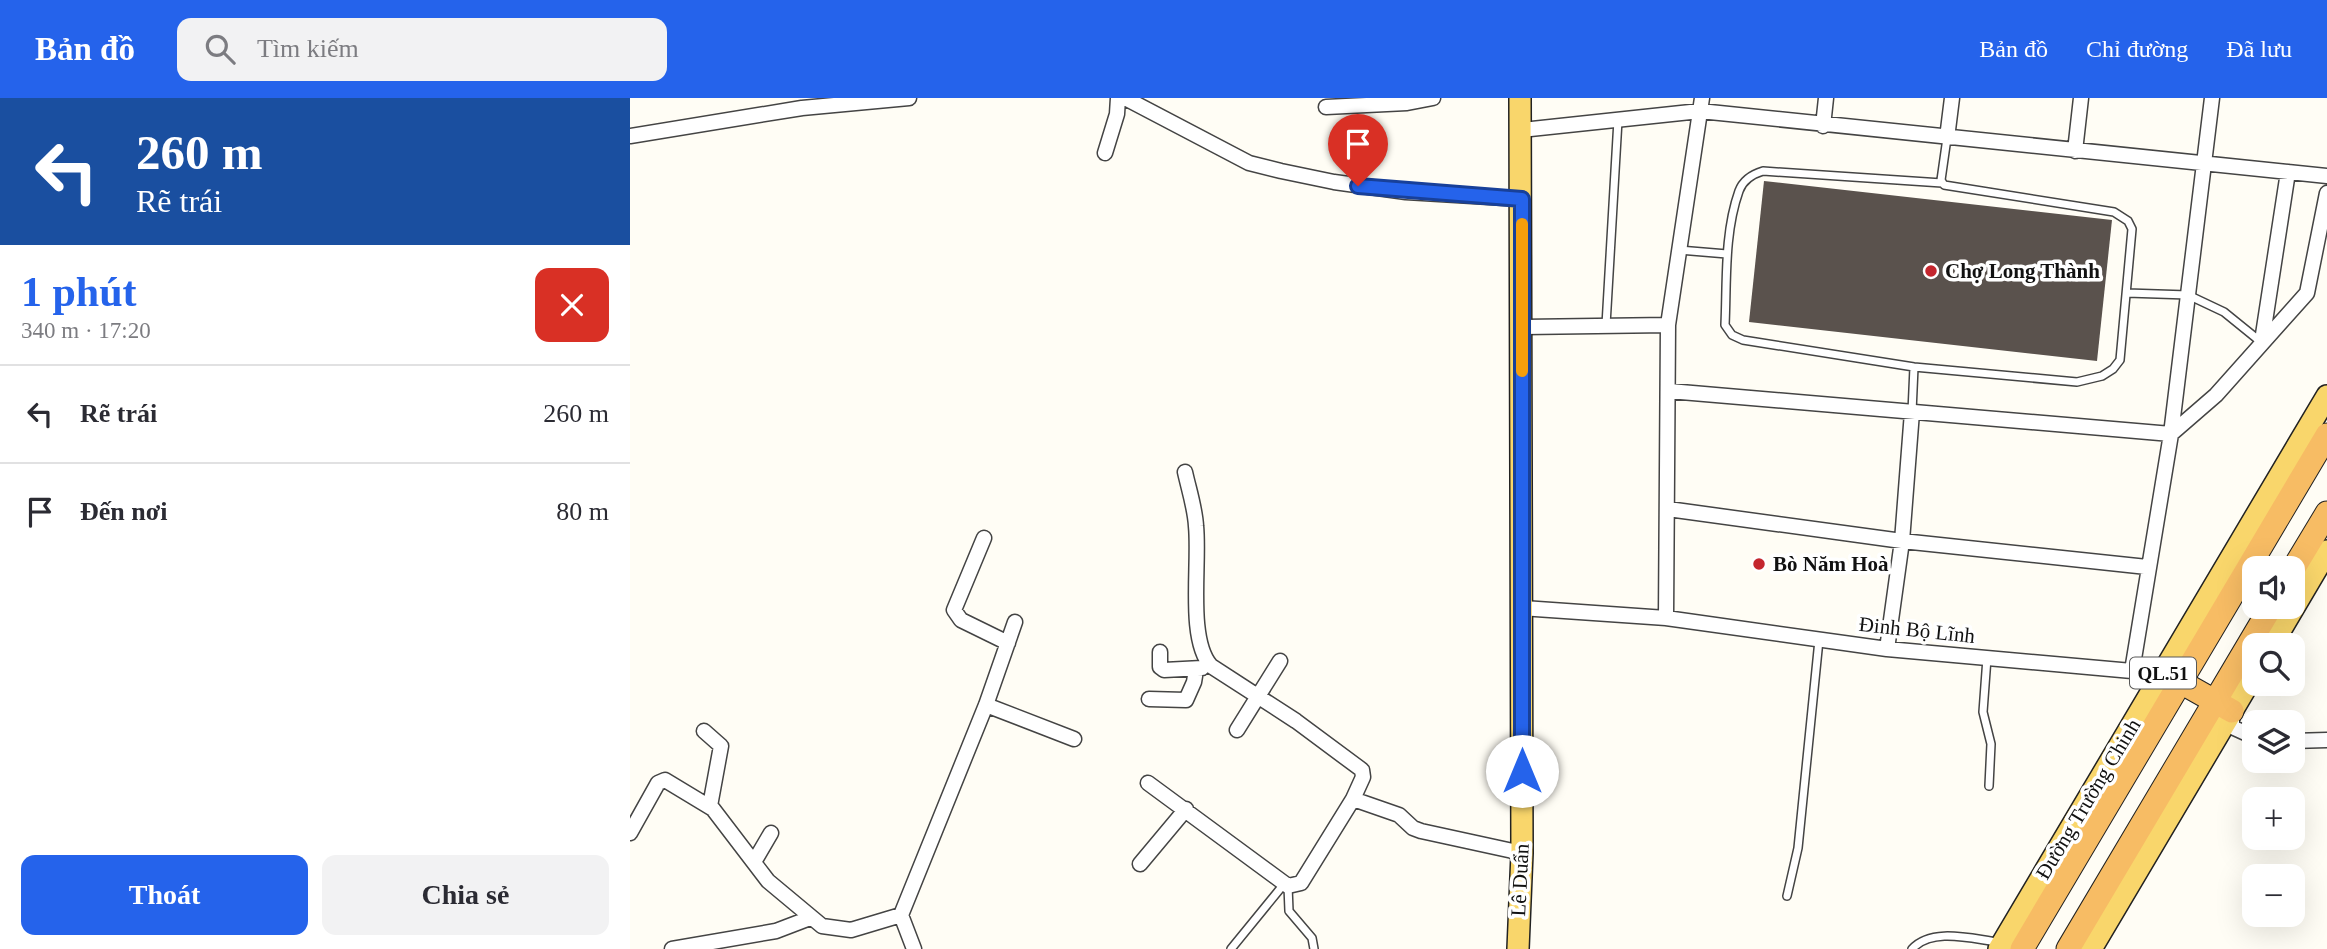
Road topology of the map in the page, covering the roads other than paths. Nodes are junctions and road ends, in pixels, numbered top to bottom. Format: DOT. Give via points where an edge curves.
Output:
graph roads {
  1 [pos="909,98"];
  2 [pos="1118,98"];
  3 [pos="1125,98"];
  4 [pos="1433,98"];
  5 [pos="1520,98"];
  6 [pos="1826,98"];
  7 [pos="1952,98"];
  8 [pos="2081,98"];
  9 [pos="2212,98"];
  10 [pos="802,103"];
  11 [pos="1701,104"];
  12 [pos="1326,107"];
  13 [pos="1618,120"];
  14 [pos="1823,126"];
  15 [pos="1521,130"];
  16 [pos="630,136"];
  17 [pos="1947,138"];
  18 [pos="2075,151"];
  19 [pos="1105,153"];
  20 [pos="2204,164"];
  21 [pos="2288,172"];
  22 [pos="2327,176"];
  23 [pos="1942,183"];
  24 [pos="2327,193"];
  25 [pos="1522,199"];
  26 [pos="1679,250"];
  27 [pos="1727,254"];
  28 [pos="2127,293"];
  29 [pos="2188,295"];
  30 [pos="1606,325"];
  31 [pos="1668,325"];
  32 [pos="1522,327"];
  33 [pos="2262,343"];
  34 [pos="1914,368"];
  35 [pos="1669,391"];
  36 [pos="2327,396"];
  37 [pos="1912,412"];
  38 [pos="2171,434"];
  39 [pos="2327,435"];
  40 [pos="1185,472"];
  41 [pos="1668,509"];
  42 [pos="2327,513"];
  43 [pos="984,538"];
  44 [pos="1902,541"];
  45 [pos="2327,551"];
  46 [pos="2301,556"];
  47 [pos="2147,567"];
  48 [pos="1522,608"];
  49 [pos="1666,618"];
  50 [pos="2265,619"];
  51 [pos="1015,622"];
  52 [pos="2279,633"];
  53 [pos="1819,639"];
  54 [pos="1008,643"];
  55 [pos="1887,649"];
  56 [pos="1160,652"];
  57 [pos="1987,658"];
  58 [pos="1280,661"];
  59 [pos="1211,666"];
  60 [pos="1196,670"];
  61 [pos="2132,671"];
  62 [pos="2172,677"];
  63 [pos="2242,687"];
  64 [pos="1259,696"];
  65 [pos="1149,699"];
  66 [pos="986,705"];
  67 [pos="2224,706"];
  68 [pos="1237,730"];
  69 [pos="704,732"];
  70 [pos="2242,732"];
  71 [pos="1074,740"];
  72 [pos="2327,740"];
  73 [pos="2305,741"];
  74 [pos="1148,783"];
  75 [pos="1989,786"];
  76 [pos="1353,799"];
  77 [pos="710,806"];
  78 [pos="1186,809"];
  79 [pos="630,833"];
  80 [pos="771,833"];
  81 [pos="1522,853"];
  82 [pos="754,862"];
  83 [pos="1140,864"];
  84 [pos="1286,885"];
  85 [pos="1787,896"];
  86 [pos="901,915"];
  87 [pos="810,918"];
  88 [pos="2008,947"];
  89 [pos="672,949"];
  90 [pos="914,949"];
  91 [pos="1231,949"];
  92 [pos="1314,949"];
  93 [pos="1518,949"];
  94 [pos="1912,949"];
  95 [pos="2068,949"];
  96 [pos="2091,949"];
  1 -- 10 [label="street"];
  2 -- 19 [label="street"];
  3 -- 25 [label="street" via="1249,163 1406,192"];
  4 -- 12 [label="street"];
  5 -- 15 [label="main road, Lê Duẩn"];
  6 -- 14 [label="street"];
  7 -- 17 [label="street"];
  8 -- 18 [label="street"];
  9 -- 20 [label="street"];
  10 -- 16 [label="street"];
  11 -- 13 [label="street"];
  11 -- 14 [label="street"];
  11 -- 26 [label="street"];
  13 -- 15 [label="street"];
  13 -- 30 [label="lane"];
  14 -- 17 [label="street"];
  15 -- 25 [label="main road, Lê Duẩn"];
  17 -- 18 [label="street"];
  17 -- 23 [label="lane"];
  18 -- 20 [label="street"];
  20 -- 21 [label="street"];
  20 -- 29 [label="street"];
  21 -- 22 [label="street"];
  21 -- 33 [label="street"];
  23 -- 27 [label="lane" via="1753,174 1740,190"];
  23 -- 28 [label="lane" via="2122,216 2132,229"];
  24 -- 33 [label="street" via="2307,293"];
  25 -- 32 [label="main road, Lê Duẩn"];
  26 -- 27 [label="lane"];
  26 -- 31 [label="street"];
  27 -- 34 [label="lane" via="1726,325 1732,335"];
  28 -- 29 [label="lane"];
  28 -- 34 [label="lane" via="2120,360 2090,381"];
  29 -- 33 [label="lane" via="2224,312"];
  29 -- 38 [label="street"];
  30 -- 31 [label="street"];
  30 -- 32 [label="street"];
  31 -- 35 [label="street"];
  32 -- 48 [label="main road, Lê Duẩn"];
  33 -- 38 [label="street" via="2217,395"];
  34 -- 37 [label="lane"];
  35 -- 37 [label="street"];
  35 -- 41 [label="street"];
  36 -- 62 [label="main road, Đường Trường Chinh / QL.51"];
  37 -- 38 [label="street"];
  37 -- 44 [label="street"];
  38 -- 47 [label="street"];
  39 -- 62 [label="highway, Đường Trường Chinh / QL.51"];
  40 -- 59 [label="street" via="1196,525 1198,636 1201,656"];
  41 -- 44 [label="street"];
  41 -- 49 [label="street"];
  42 -- 46 [label="highway"];
  43 -- 54 [label="street" via="954,610 961,620"];
  44 -- 47 [label="street"];
  44 -- 55 [label="street"];
  45 -- 52 [label="main road"];
  47 -- 61 [label="street"];
  48 -- 49 [label="street, Đinh Bộ Lĩnh"];
  48 -- 81 [label="main road, Lê Duẩn"];
  49 -- 53 [label="street, Đinh Bộ Lĩnh"];
  50 -- 67 [label="highway, QL.51"];
  51 -- 54 [label="street"];
  53 -- 55 [label="street, Đinh Bộ Lĩnh"];
  53 -- 85 [label="lane" via="1798,848"];
  54 -- 66 [label="street"];
  55 -- 57 [label="street, Đinh Bộ Lĩnh"];
  56 -- 60 [label="street" via="1164,670"];
  57 -- 61 [label="street, Đinh Bộ Lĩnh"];
  57 -- 75 [label="lane" via="1983,712 1991,744"];
  58 -- 64 [label="street"];
  59 -- 60 [label="street"];
  59 -- 64 [label="street"];
  60 -- 65 [label="street" via="1186,700"];
  61 -- 62 [label="street, Đinh Bộ Lĩnh" via="2146,677"];
  62 -- 67 [label="highway"];
  62 -- 88 [label="highway, Đường Trường Chinh / QL.51"];
  63 -- 67 [label="main road, QL.51"];
  64 -- 68 [label="street"];
  64 -- 76 [label="street" via="1362,770"];
  66 -- 71 [label="street"];
  66 -- 86 [label="street"];
  67 -- 70 [label="street" via="2232,727"];
  67 -- 95 [label="highway, QL.51"];
  67 -- 96 [label="main road, QL.51"];
  69 -- 77 [label="street" via="721,746"];
  72 -- 73 [label="street"];
  74 -- 78 [label="street"];
  76 -- 81 [label="street" via="1399,815 1421,831"];
  76 -- 84 [label="street" via="1301,883"];
  77 -- 79 [label="street" via="661,779"];
  77 -- 82 [label="street"];
  78 -- 83 [label="street"];
  78 -- 84 [label="street"];
  80 -- 82 [label="street"];
  81 -- 93 [label="main road, Lê Duẩn"];
  82 -- 87 [label="street" via="778,892"];
  84 -- 91 [label="lane"];
  84 -- 92 [label="lane" via="1289,911 1312,938"];
  86 -- 87 [label="street" via="850,930 835,930"];
  86 -- 90 [label="street"];
  87 -- 89 [label="street" via="776,931"];
  88 -- 94 [label="lane" via="1933,937"];
}
